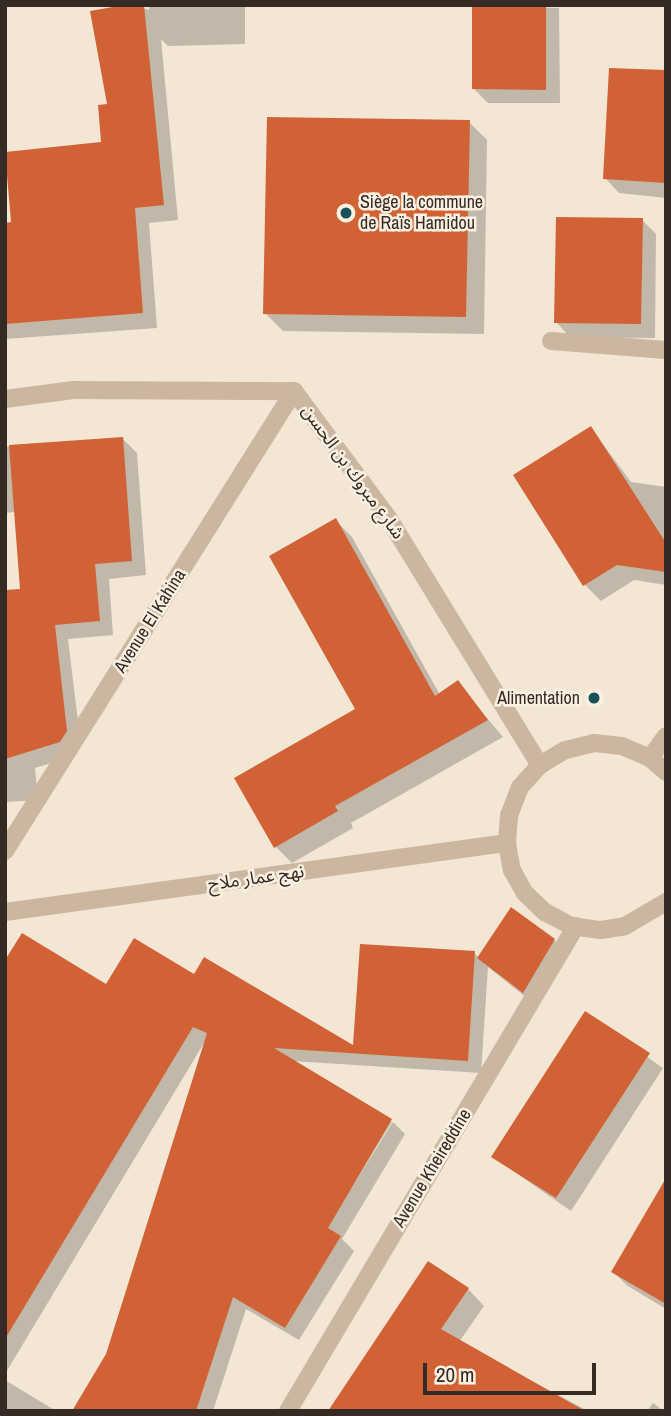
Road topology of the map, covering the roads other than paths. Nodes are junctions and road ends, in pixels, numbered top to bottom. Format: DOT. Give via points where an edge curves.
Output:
graph roads {
  1 [pos="551,341"];
  2 [pos="666,350"];
  3 [pos="294,391"];
  4 [pos="5,399"];
  5 [pos="666,736"];
  6 [pos="650,758"];
  7 [pos="540,765"];
  8 [pos="666,772"];
  9 [pos="507,844"];
  10 [pos="5,851"];
  11 [pos="666,902"];
  12 [pos="5,912"];
  13 [pos="576,926"];
  14 [pos="288,1411"];
  1 -- 2 [label="street"];
  3 -- 4 [label="street, شارع مبروك بن الحسن" via="74,390"];
  3 -- 7 [label="street, شارع مبروك بن الحسن" via="389,519"];
  3 -- 10 [label="street, Avenue El Kahina"];
  5 -- 6 [label="street"];
  6 -- 7 [label="street" via="622,746 594,743 565,750"];
  6 -- 8 [label="street"];
  7 -- 9 [label="street" via="520,787 509,815"];
  9 -- 12 [label="street, نهج عمار ملاح"];
  9 -- 13 [label="street" via="512,870 526,893 545,912"];
  11 -- 13 [label="street" via="625,926 601,930"];
  13 -- 14 [label="street, Avenue Kheireddine"];
}
